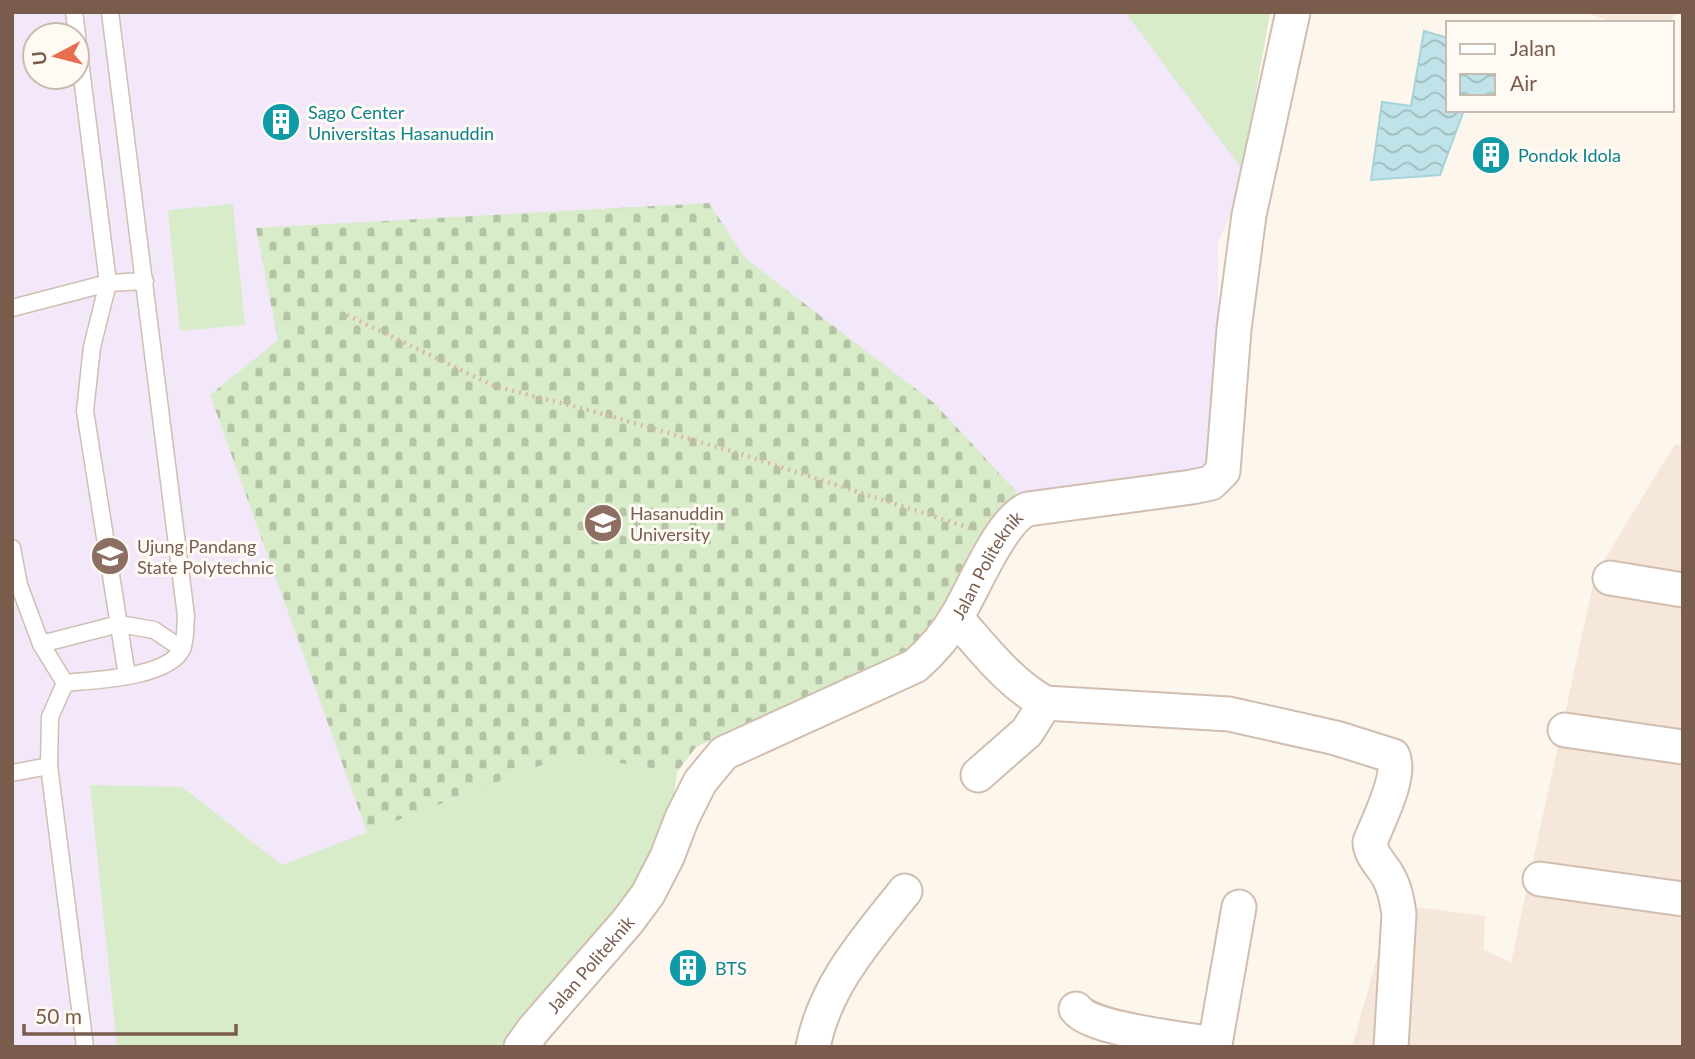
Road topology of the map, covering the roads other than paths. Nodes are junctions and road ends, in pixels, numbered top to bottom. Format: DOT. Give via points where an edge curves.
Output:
graph roads {
  1 [pos="110,12"];
  2 [pos="1293,12"];
  3 [pos="84,91"];
  4 [pos="145,281"];
  5 [pos="108,283"];
  6 [pos="12,309"];
  7 [pos="12,548"];
  8 [pos="1610,578"];
  9 [pos="1683,590"];
  10 [pos="956,618"];
  11 [pos="119,624"];
  12 [pos="41,645"];
  13 [pos="182,649"];
  14 [pos="127,676"];
  15 [pos="65,683"];
  16 [pos="1045,703"];
  17 [pos="1565,730"];
  18 [pos="1683,747"];
  19 [pos="49,766"];
  20 [pos="12,773"];
  21 [pos="978,775"];
  22 [pos="1540,879"];
  23 [pos="905,891"];
  24 [pos="1683,899"];
  25 [pos="1239,907"];
  26 [pos="1076,1009"];
  27 [pos="1215,1045"];
  28 [pos="85,1047"];
  29 [pos="520,1047"];
  30 [pos="813,1047"];
  31 [pos="1391,1047"];
  1 -- 4 [label="lane"];
  2 -- 10 [label="street, Jalan Politeknik" via="1249,215 1223,471 1211,483 1192,488 1019,512"];
  3 -- 5 [label="lane"];
  4 -- 5 [label="lane"];
  4 -- 13 [label="lane" via="186,616"];
  5 -- 6 [label="lane"];
  5 -- 11 [label="lane" via="92,347 85,411"];
  7 -- 12 [label="lane" via="19,585"];
  8 -- 9 [label="street"];
  10 -- 16 [label="street" via="1014,680"];
  10 -- 29 [label="street, Jalan Politeknik" via="915,666 724,753 700,782 648,894"];
  11 -- 12 [label="lane"];
  11 -- 13 [label="lane" via="154,630"];
  11 -- 14 [label="lane"];
  12 -- 15 [label="lane"];
  13 -- 14 [label="lane" via="167,664"];
  14 -- 15 [label="lane"];
  15 -- 19 [label="lane" via="51,717"];
  16 -- 21 [label="street" via="1027,732"];
  16 -- 31 [label="street" via="1229,714 1393,756 1395,775 1370,842 1396,893 1399,914"];
  17 -- 18 [label="street"];
  19 -- 20 [label="lane"];
  19 -- 28 [label="lane"];
  22 -- 24 [label="street"];
  23 -- 30 [label="street" via="830,993"];
  25 -- 27 [label="street"];
  26 -- 27 [label="street" via="1095,1021"];
}
